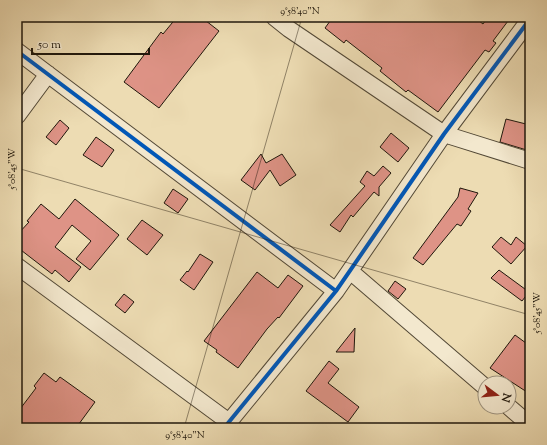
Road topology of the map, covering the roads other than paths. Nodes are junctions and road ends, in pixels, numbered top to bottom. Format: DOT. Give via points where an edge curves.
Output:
graph roads {
  1 [pos="274,17"];
  2 [pos="530,19"];
  3 [pos="17,51"];
  4 [pos="48,74"];
  5 [pos="17,116"];
  6 [pos="444,134"];
  7 [pos="530,161"];
  8 [pos="17,266"];
  9 [pos="350,271"];
  10 [pos="336,291"];
  11 [pos="477,380"];
  12 [pos="517,414"];
  13 [pos="226,425"];
  14 [pos="530,425"];
  1 -- 6 [label="street" via="289,30"];
  2 -- 6 [label="street"];
  3 -- 4 [label="street"];
  4 -- 5 [label="street"];
  4 -- 10 [label="street"];
  6 -- 7 [label="street"];
  6 -- 9 [label="street"];
  8 -- 13 [label="street"];
  9 -- 10 [label="street"];
  9 -- 11 [label="street"];
  10 -- 13 [label="street"];
  12 -- 14 [label="street"];
}
